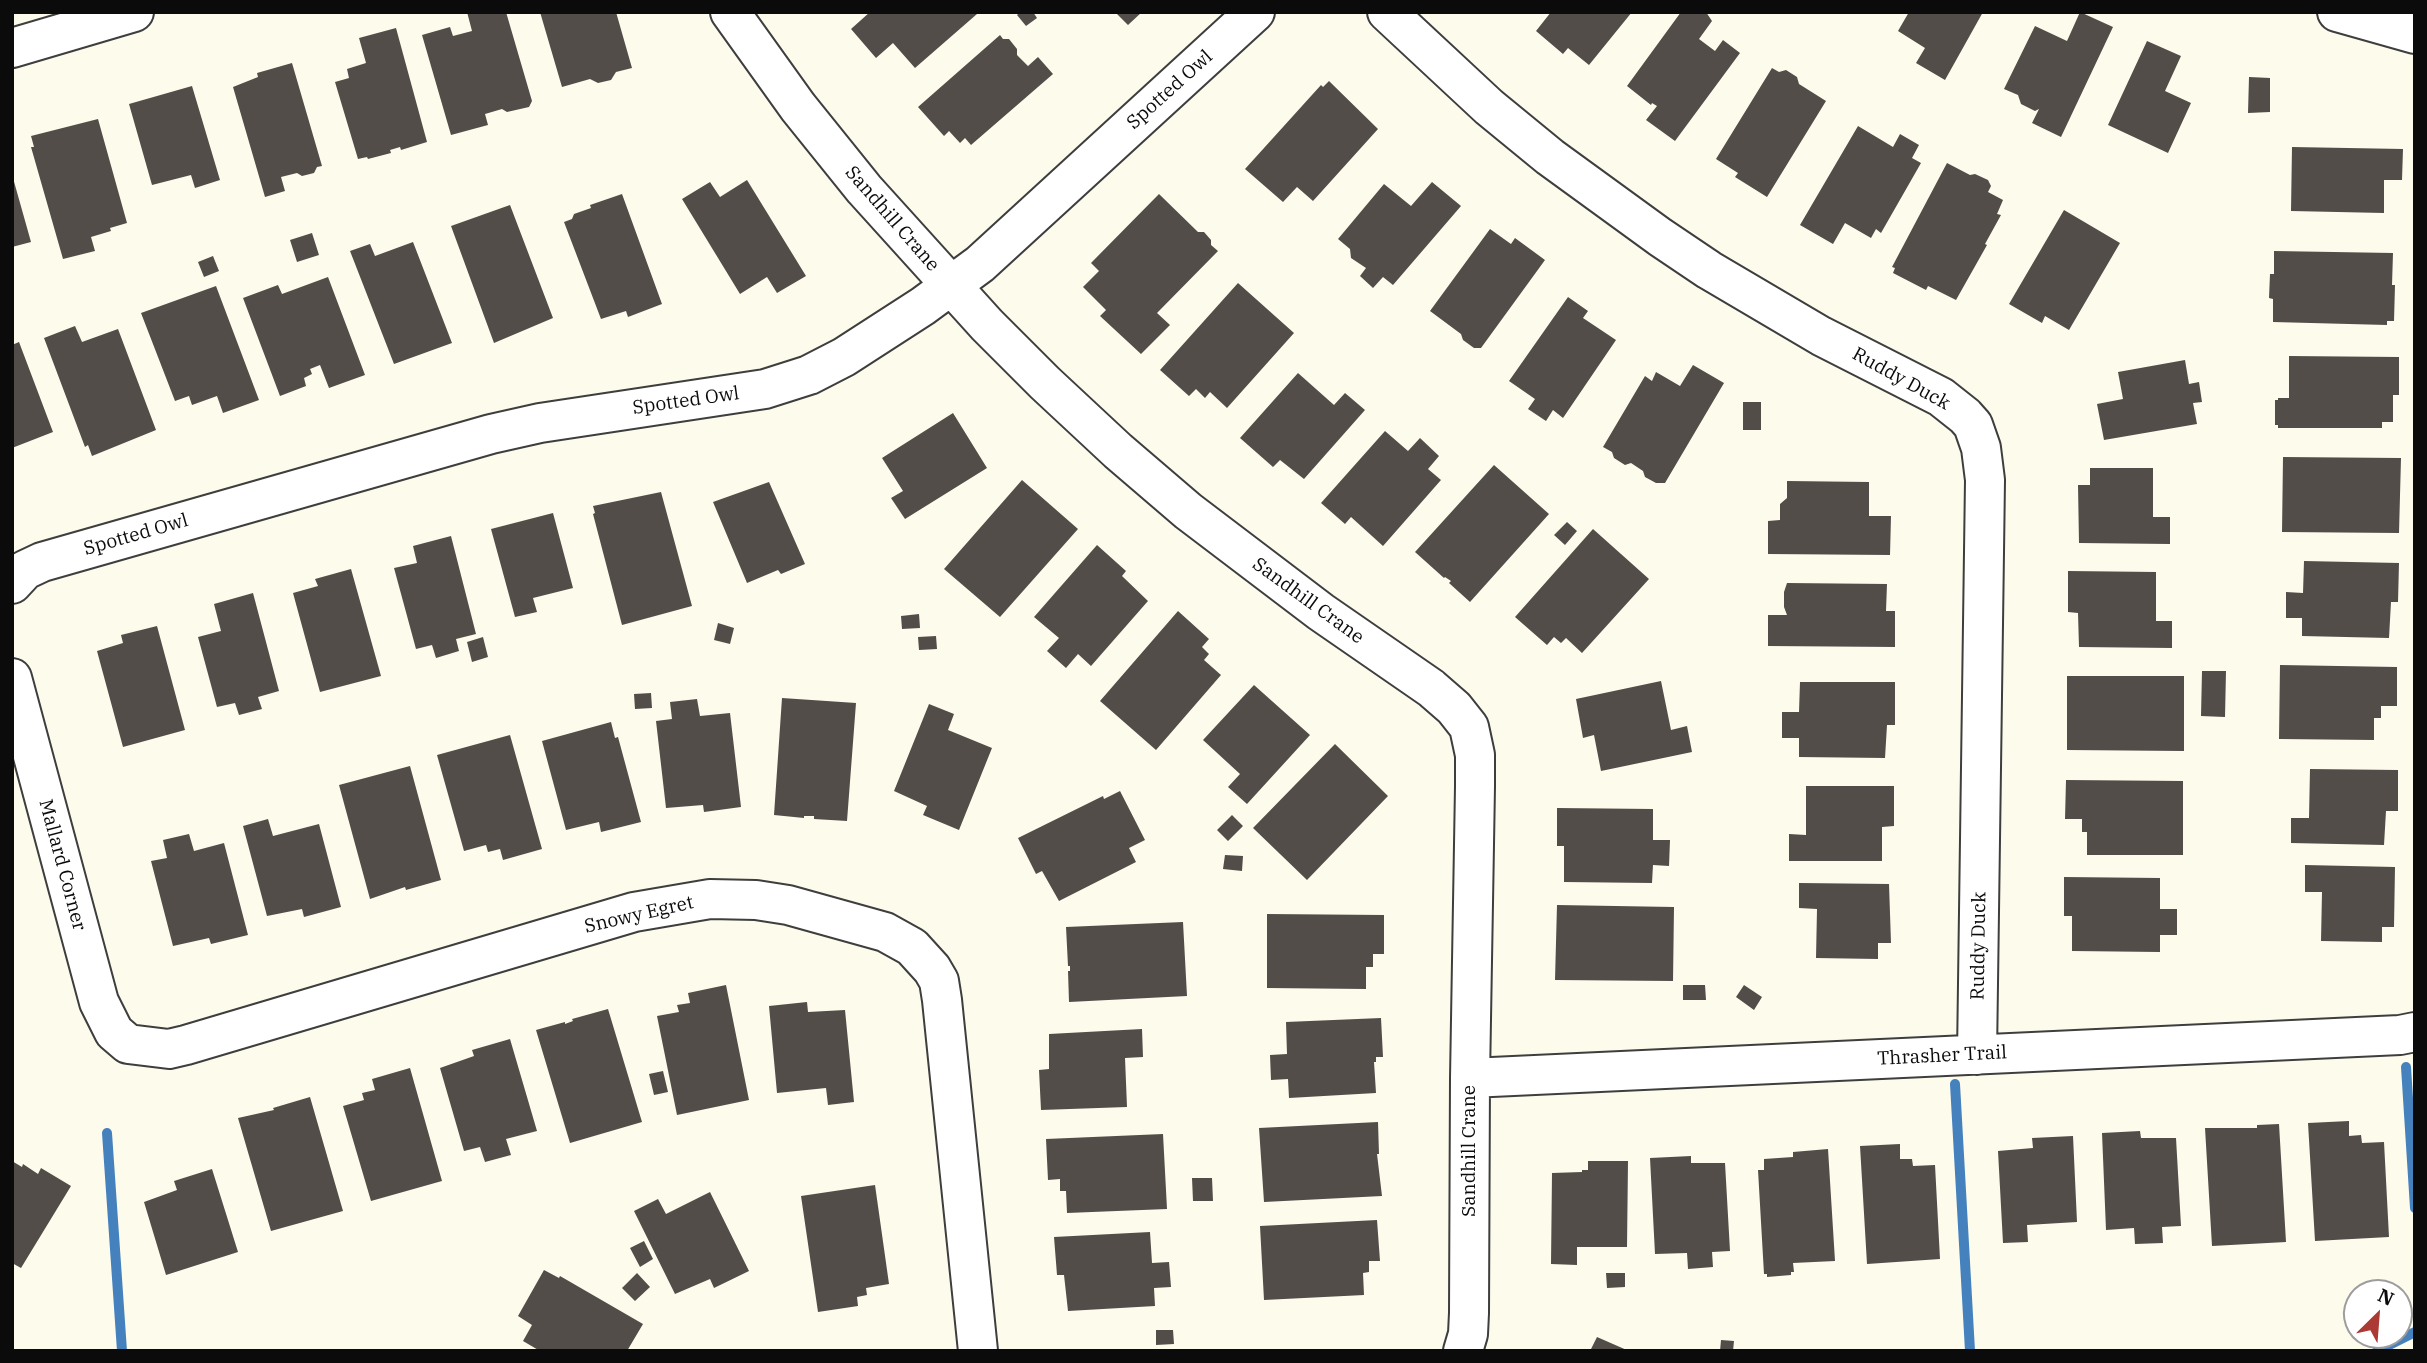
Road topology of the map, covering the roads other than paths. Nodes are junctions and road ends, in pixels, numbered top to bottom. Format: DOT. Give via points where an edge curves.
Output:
graph roads {
  1 [pos="134,12"];
  2 [pos="730,12"];
  3 [pos="1255,12"];
  4 [pos="1387,12"];
  5 [pos="2337,12"];
  6 [pos="2415,34"];
  7 [pos="12,48"];
  8 [pos="951,287"];
  9 [pos="12,583"];
  10 [pos="12,678"];
  11 [pos="2415,1032"];
  12 [pos="128,1044"];
  13 [pos="1977,1055"];
  14 [pos="1470,1077"];
  15 [pos="978,1351"];
  16 [pos="1463,1351"];
  1 -- 7 [label="street"];
  2 -- 8 [label="street, Sandhill Crane" via="798,107"];
  3 -- 8 [label="street, Spotted Owl"];
  4 -- 13 [label="street, Ruddy Duck" via="1499,116 1660,237 1821,336 1941,397 1973,425 1985,480"];
  5 -- 6 [label="street"];
  8 -- 9 [label="street, Spotted Owl" via="844,357 795,380 765,389 529,425 460,442 42,562"];
  8 -- 14 [label="street, Sandhill Crane" via="1045,383 1188,511 1431,688 1469,727 1475,755"];
  10 -- 12 [label="street, Mallard Corner" via="99,1002 114,1032"];
  11 -- 13 [label="street, Thrasher Trail"];
  12 -- 15 [label="street, Snowy Egret" via="169,1049 186,1045 634,912 676,904 756,900 885,932 912,947 939,981"];
  13 -- 14 [label="street, Thrasher Trail"];
  14 -- 16 [label="street, Sandhill Crane" via="1469,1313"];
}
